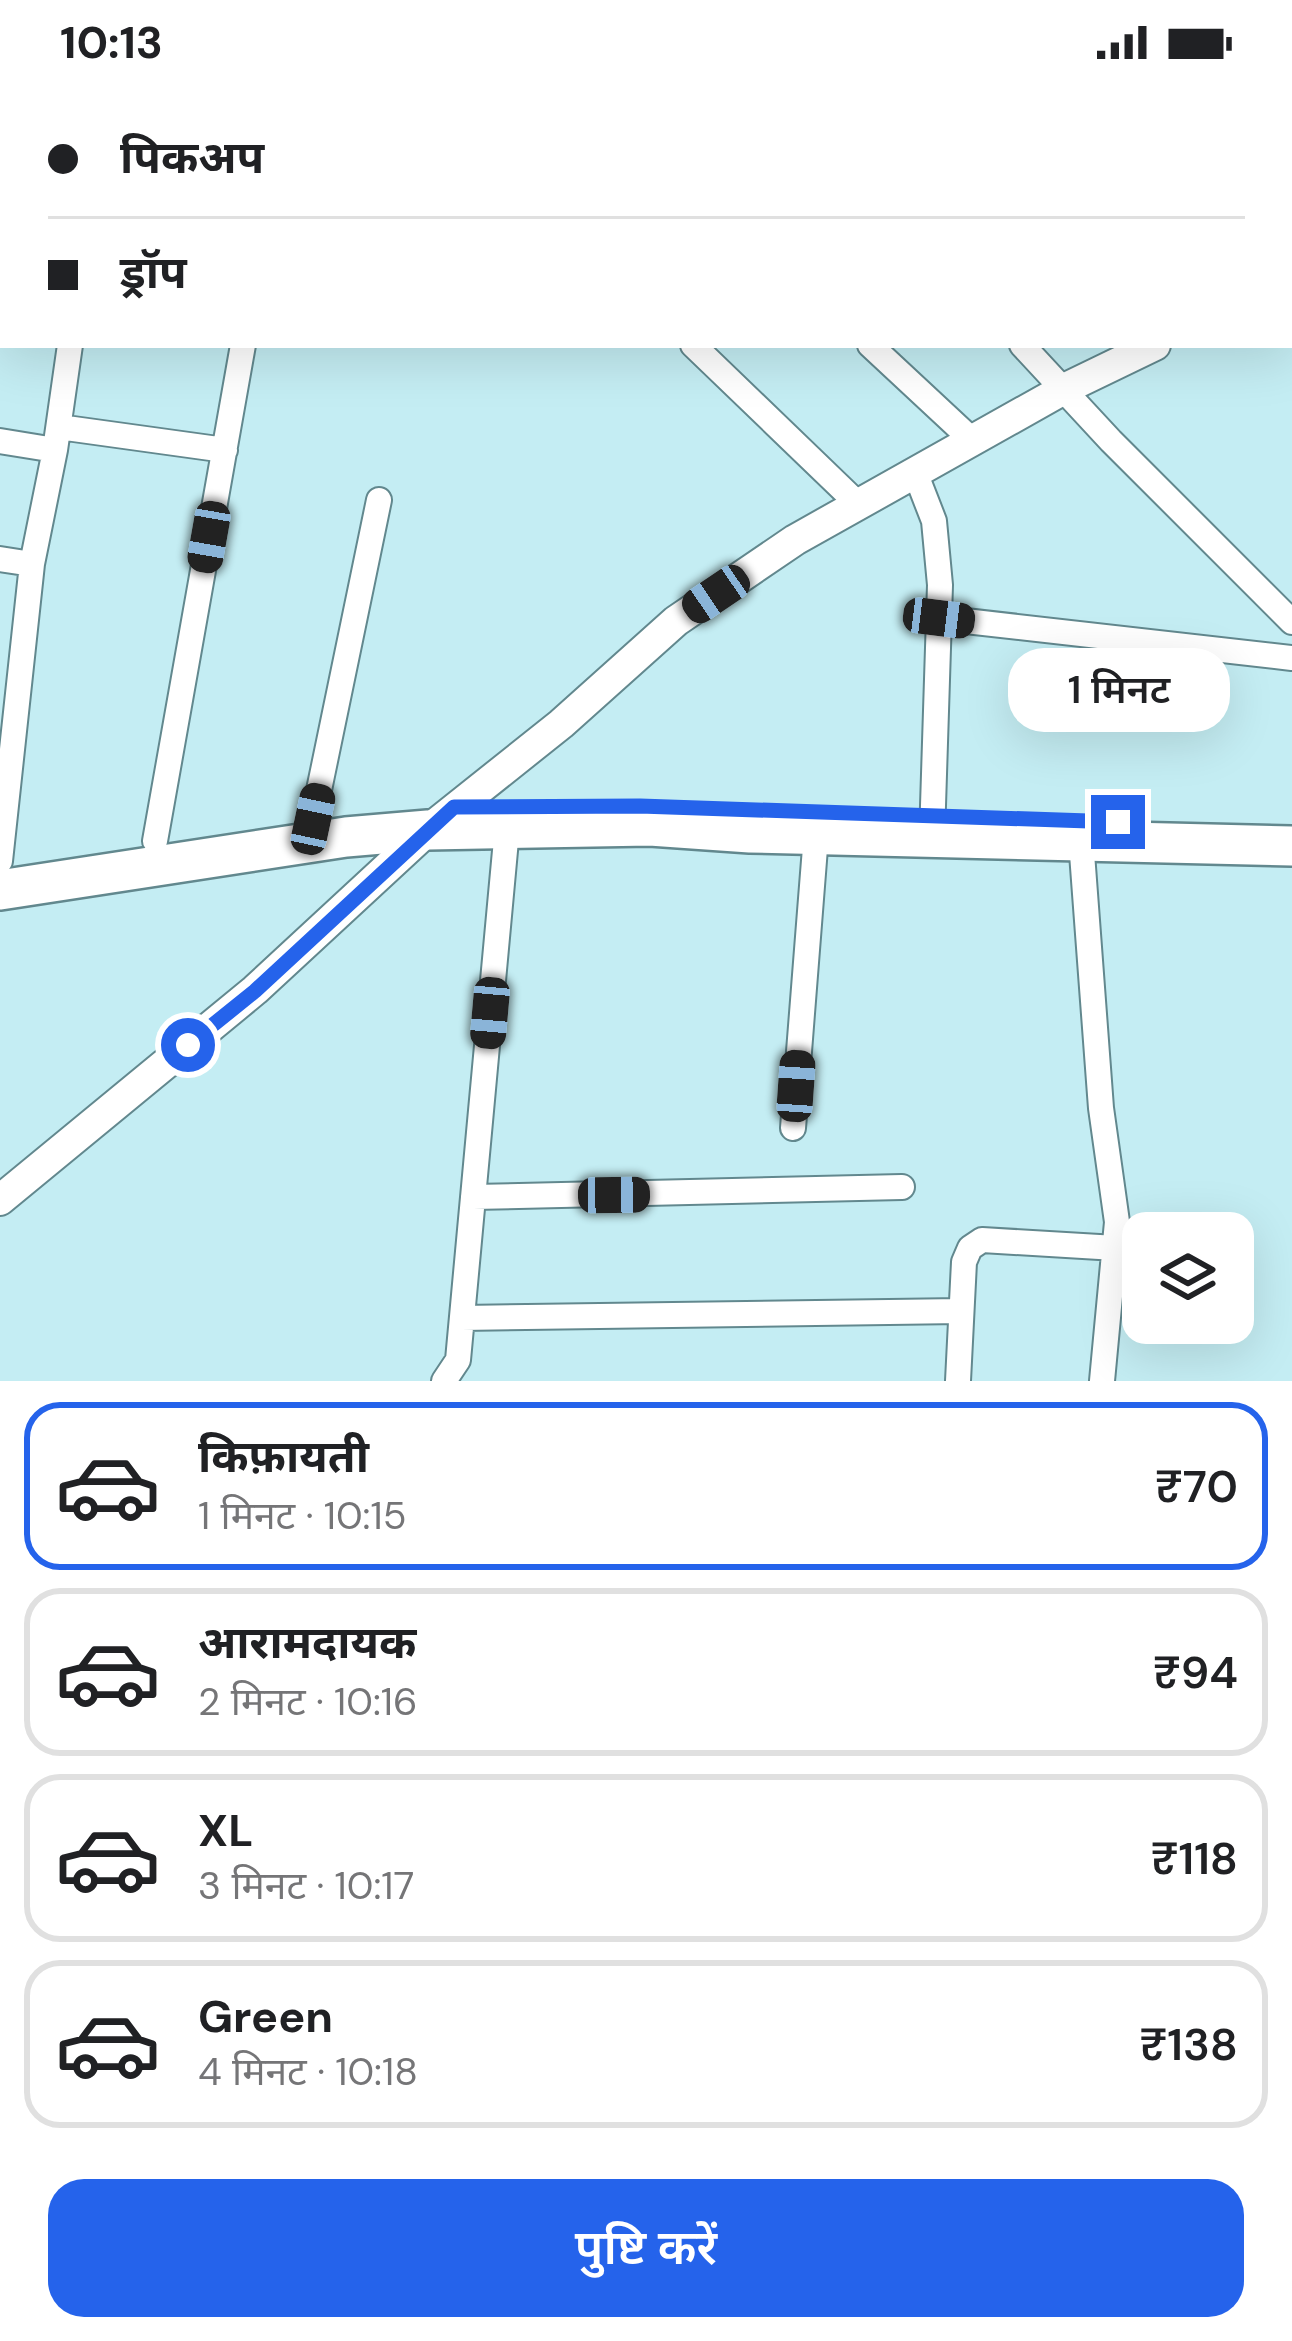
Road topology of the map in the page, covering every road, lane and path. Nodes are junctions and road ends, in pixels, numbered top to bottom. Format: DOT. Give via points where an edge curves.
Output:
graph roads {
  1 [pos="70,348"];
  2 [pos="242,348"];
  3 [pos="696,348"];
  4 [pos="873,348"];
  5 [pos="1025,348"];
  6 [pos="1149,348"];
  7 [pos="1064,388"];
  8 [pos="57,438"];
  9 [pos="972,440"];
  10 [pos="0,441"];
  11 [pos="225,450"];
  12 [pos="915,472"];
  13 [pos="379,500"];
  14 [pos="858,504"];
  15 [pos="0,559"];
  16 [pos="32,564"];
  17 [pos="939,618"];
  18 [pos="1292,622"];
  19 [pos="1292,658"];
  20 [pos="441,818"];
  21 [pos="313,819"];
  22 [pos="932,826"];
  23 [pos="507,829"];
  24 [pos="816,835"];
  25 [pos="1274,836"];
  26 [pos="1081,840"];
  27 [pos="155,841"];
  28 [pos="0,863"];
  29 [pos="0,890"];
  30 [pos="793,1128"];
  31 [pos="902,1187"];
  32 [pos="473,1197"];
  33 [pos="0,1199"];
  34 [pos="1116,1248"];
  35 [pos="961,1311"];
  36 [pos="462,1318"];
  37 [pos="448,1380"];
  38 [pos="958,1381"];
  39 [pos="1102,1381"];
  1 -- 8 [label="street"];
  2 -- 11 [label="street"];
  3 -- 14 [label="street"];
  4 -- 9 [label="street"];
  5 -- 7 [label="street"];
  6 -- 7 [label="street"];
  7 -- 9 [label="street"];
  7 -- 18 [label="street"];
  8 -- 10 [label="street"];
  8 -- 11 [label="street"];
  8 -- 16 [label="street"];
  9 -- 12 [label="street"];
  11 -- 27 [label="street"];
  12 -- 14 [label="street"];
  12 -- 17 [label="street" via="934,521"];
  13 -- 21 [label="street"];
  14 -- 20 [label="street" via="676,621"];
  15 -- 16 [label="street"];
  16 -- 28 [label="street"];
  17 -- 19 [label="street"];
  17 -- 22 [label="street"];
  20 -- 21 [label="main road"];
  20 -- 22 [label="main road" via="640,806"];
  20 -- 23 [label="main road"];
  20 -- 29 [label="main road"];
  20 -- 33 [label="street" via="255,991"];
  21 -- 27 [label="main road"];
  22 -- 24 [label="main road"];
  22 -- 25 [label="main road"];
  22 -- 26 [label="main road"];
  23 -- 24 [label="main road"];
  23 -- 32 [label="street"];
  24 -- 30 [label="street"];
  25 -- 26 [label="main road"];
  26 -- 34 [label="street"];
  27 -- 28 [label="main road"];
  31 -- 32 [label="street"];
  32 -- 36 [label="street"];
  34 -- 35 [label="street" via="982,1240 964,1262"];
  34 -- 39 [label="street"];
  35 -- 36 [label="street"];
  35 -- 38 [label="street"];
  36 -- 37 [label="street"];
}
